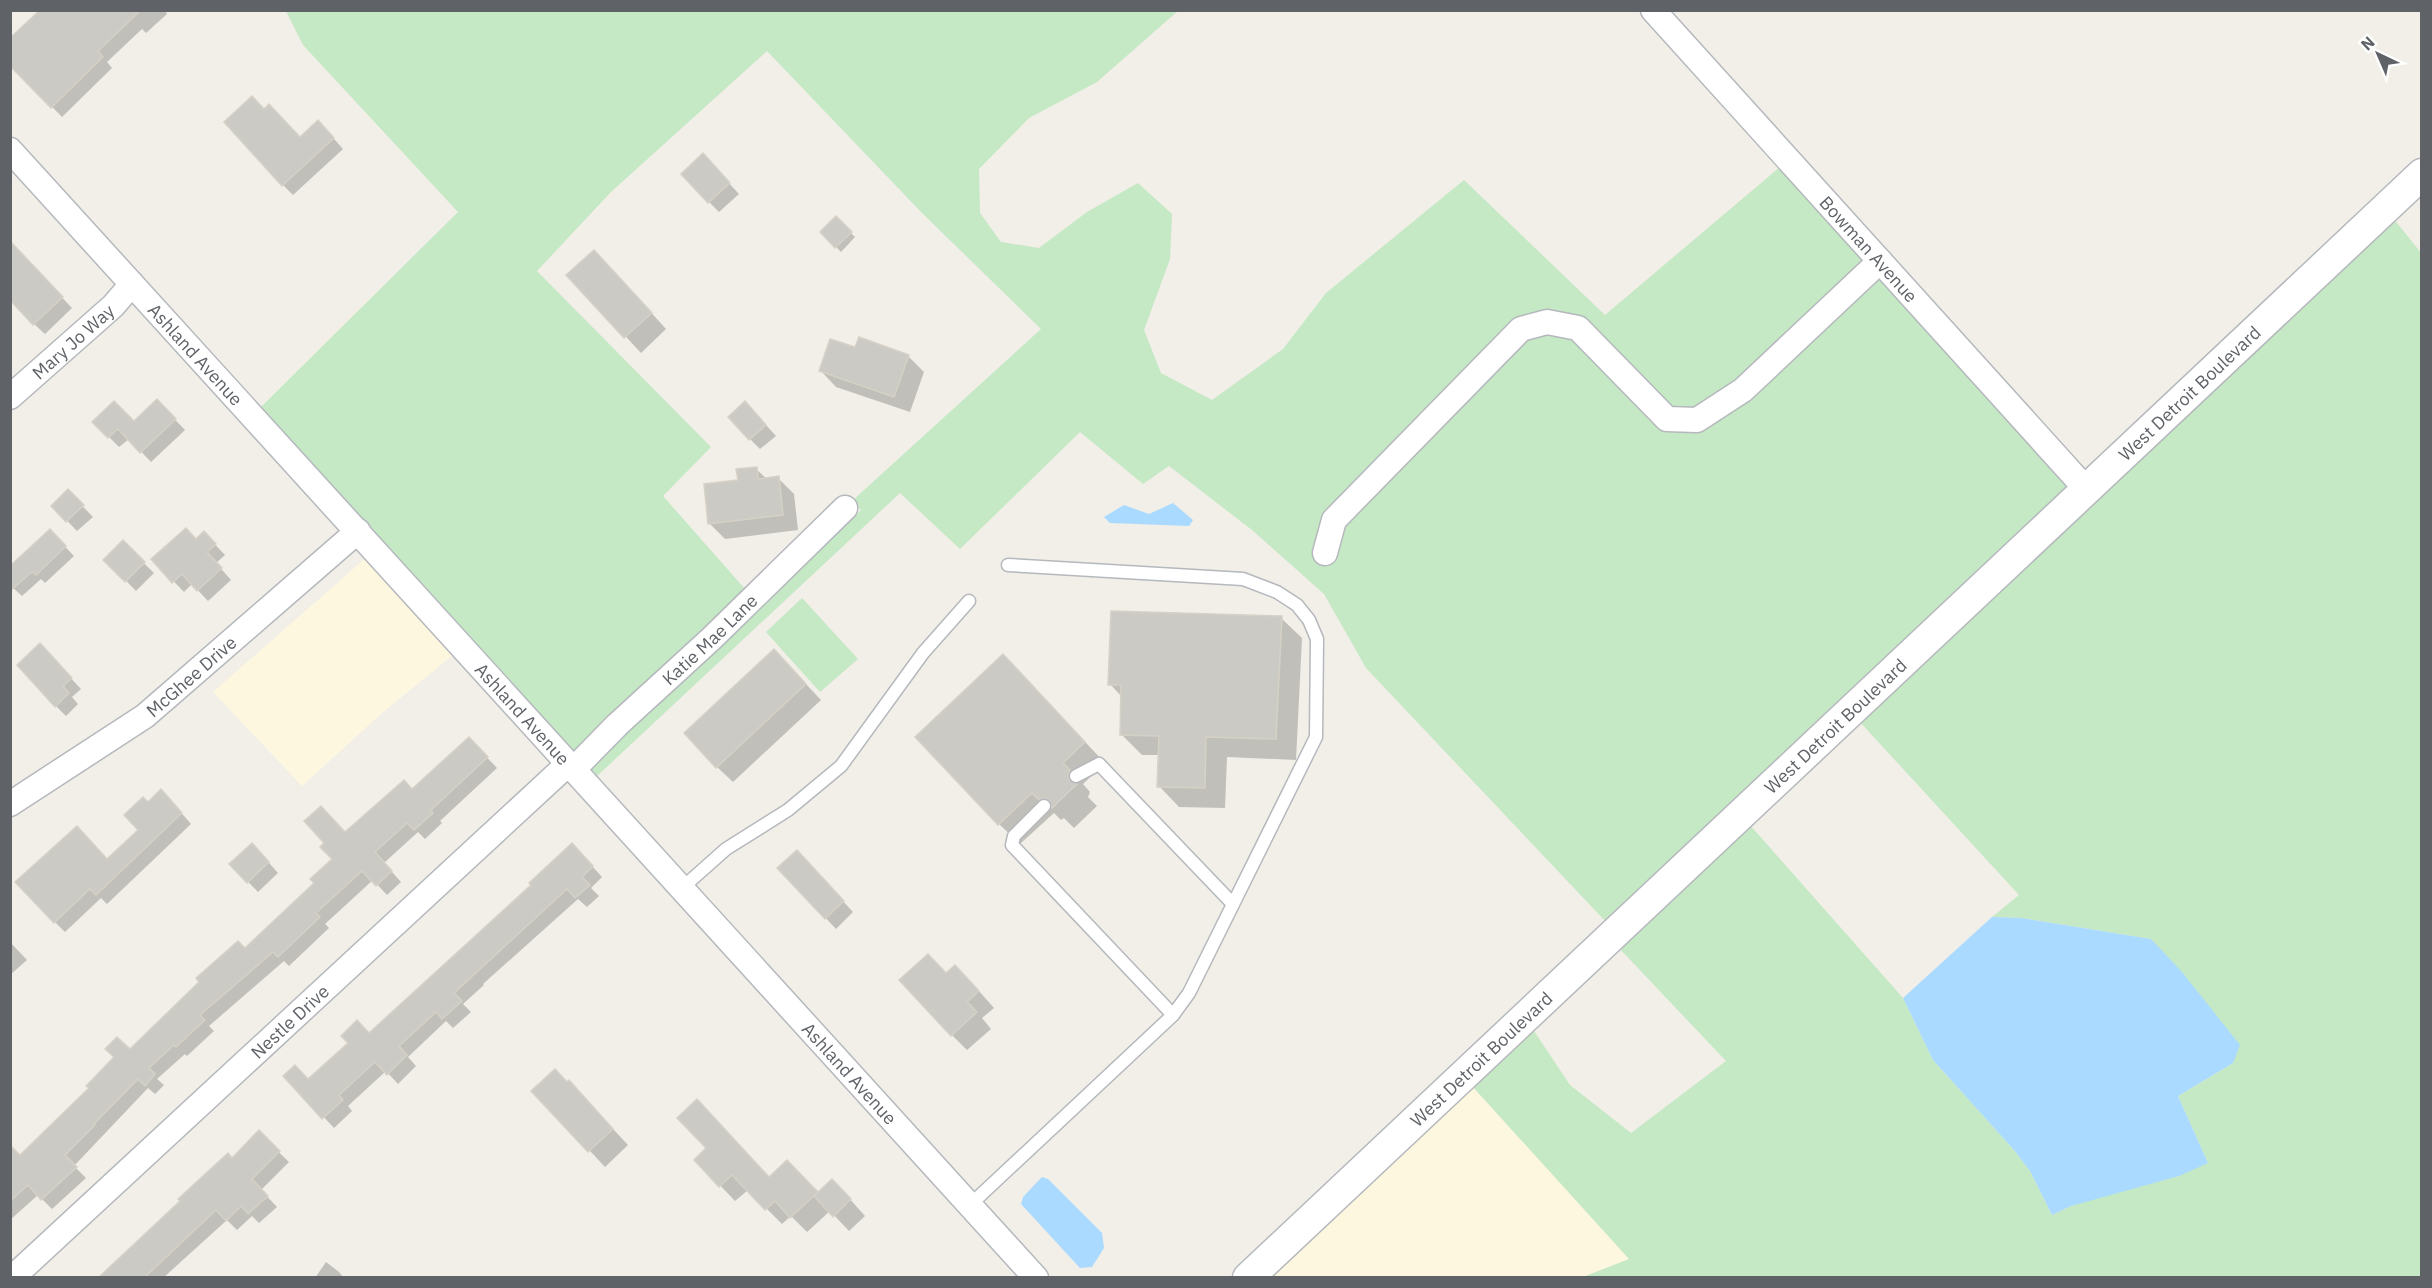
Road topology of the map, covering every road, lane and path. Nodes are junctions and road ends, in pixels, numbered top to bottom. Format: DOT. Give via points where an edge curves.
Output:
graph roads {
  1 [pos="1653,10"];
  2 [pos="10,150"];
  3 [pos="2421,174"];
  4 [pos="1880,261"];
  5 [pos="132,284"];
  6 [pos="10,397"];
  7 [pos="2086,489"];
  8 [pos="845,508"];
  9 [pos="358,531"];
  10 [pos="1325,553"];
  11 [pos="1008,565"];
  12 [pos="969,601"];
  13 [pos="570,767"];
  14 [pos="1076,776"];
  15 [pos="10,804"];
  16 [pos="1044,806"];
  17 [pos="681,889"];
  18 [pos="1233,904"];
  19 [pos="1173,1015"];
  20 [pos="970,1205"];
  21 [pos="12,1278"];
  22 [pos="1036,1278"];
  23 [pos="1248,1278"];
  1 -- 4 [label="street, Bowman Avenue"];
  2 -- 5 [label="street, Ashland Avenue"];
  3 -- 7 [label="street, West Detroit Boulevard"];
  4 -- 7 [label="street, Bowman Avenue"];
  4 -- 10 [label="street" via="1743,390 1697,420 1667,419 1578,328 1547,322 1521,329 1334,520"];
  5 -- 6 [label="street, Mary Jo Way" via="113,306"];
  5 -- 9 [label="street, Ashland Avenue"];
  7 -- 23 [label="street, West Detroit Boulevard"];
  8 -- 13 [label="street, Katie Mae Lane" via="711,639"];
  9 -- 13 [label="street, Ashland Avenue"];
  9 -- 15 [label="street, McGhee Drive" via="145,716"];
  11 -- 18 [label="lane" via="1243,579 1277,592 1297,605 1309,620 1317,639 1316,737"];
  12 -- 17 [label="lane" via="923,653 841,766 788,810 726,849"];
  13 -- 17 [label="street, Ashland Avenue"];
  13 -- 21 [label="street, Nestle Drive"];
  14 -- 18 [label="lane" via="1099,764"];
  16 -- 19 [label="lane" via="1014,836 1012,845"];
  17 -- 20 [label="street, Ashland Avenue"];
  18 -- 19 [label="lane"];
  19 -- 20 [label="lane"];
  20 -- 22 [label="street, Ashland Avenue"];
}
